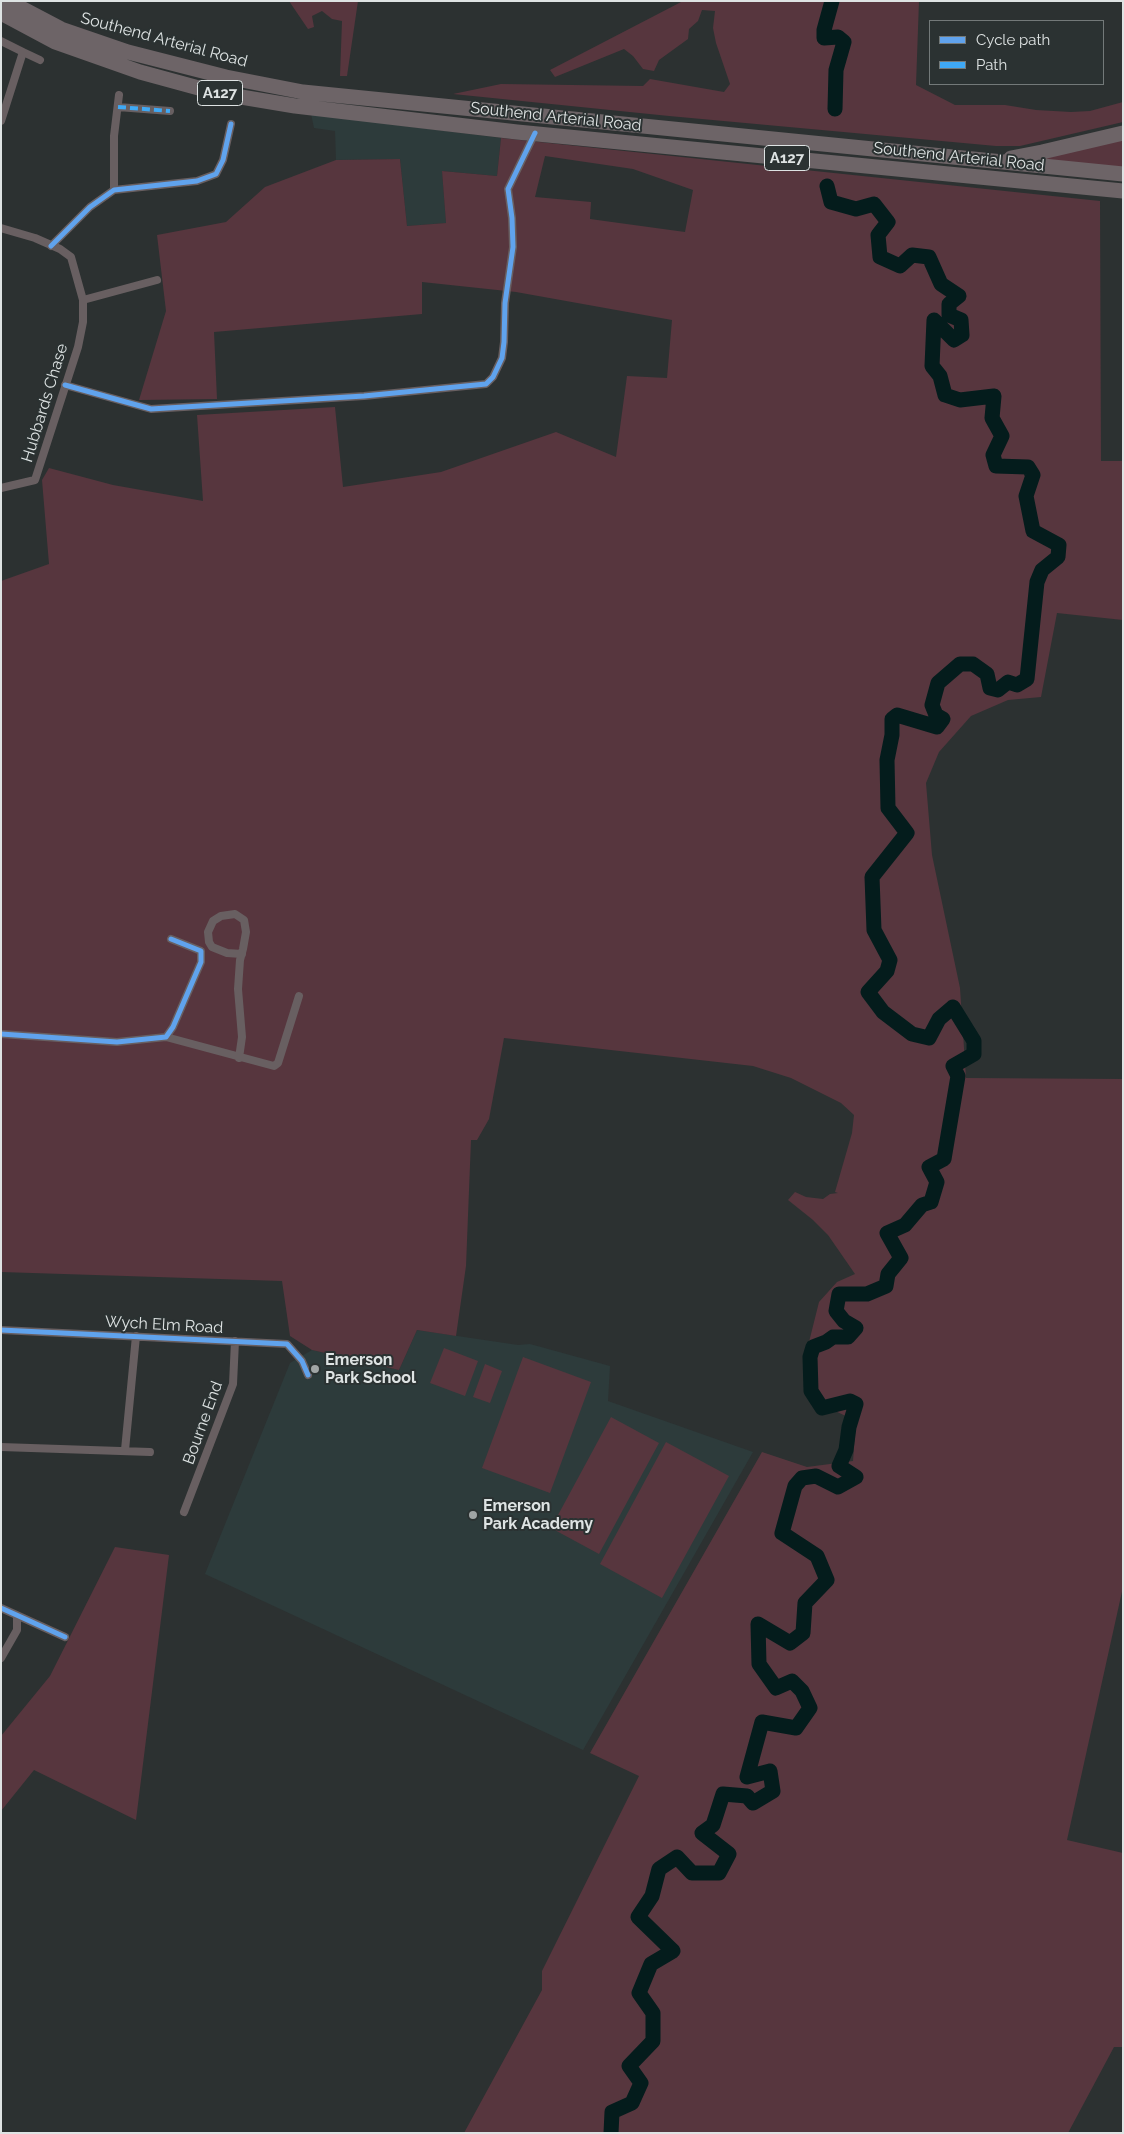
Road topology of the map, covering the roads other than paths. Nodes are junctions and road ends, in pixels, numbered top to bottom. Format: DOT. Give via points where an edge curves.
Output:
graph roads {
  1 [pos="8,1"];
  2 [pos="1,13"];
  3 [pos="1,41"];
  4 [pos="23,52"];
  5 [pos="40,60"];
  6 [pos="119,95"];
  7 [pos="118,107"];
  8 [pos="170,111"];
  9 [pos="1,121"];
  10 [pos="231,124"];
  11 [pos="1123,133"];
  12 [pos="535,134"];
  13 [pos="977,159"];
  14 [pos="1123,174"];
  15 [pos="114,190"];
  16 [pos="1123,191"];
  17 [pos="1,228"];
  18 [pos="52,246"];
  19 [pos="157,280"];
  20 [pos="83,300"];
  21 [pos="65,385"];
  22 [pos="1,488"];
  23 [pos="171,939"];
  24 [pos="242,954"];
  25 [pos="299,996"];
  26 [pos="1,1034"];
  27 [pos="166,1037"];
  28 [pos="239,1058"];
  29 [pos="1,1330"];
  30 [pos="136,1336"];
  31 [pos="235,1341"];
  32 [pos="308,1375"];
  33 [pos="1,1447"];
  34 [pos="125,1450"];
  35 [pos="150,1452"];
  36 [pos="184,1512"];
  37 [pos="1,1608"];
  38 [pos="17,1616"];
  39 [pos="64,1637"];
  40 [pos="1,1658"];
  1 -- 13 [label="highway, Southend Arterial Road / A127" via="61,29 128,52 226,77 304,92"];
  2 -- 12 [label="highway, Southend Arterial Road / A127" via="55,42 140,72 217,93 295,106"];
  3 -- 4 [label="street"];
  4 -- 5 [label="street"];
  4 -- 9 [label="street"];
  6 -- 7 [label="street"];
  7 -- 8 [label="street"];
  7 -- 15 [label="street" via="114,136"];
  10 -- 15 [label="street" via="216,174 197,181"];
  11 -- 13 [label="highway" via="1018,157"];
  12 -- 16 [label="highway, Southend Arterial Road / A127"];
  12 -- 21 [label="street" via="508,190 513,247 505,302 504,342 502,358 486,384 364,396 151,409"];
  13 -- 14 [label="highway, Southend Arterial Road / A127"];
  15 -- 18 [label="street" via="84,212"];
  17 -- 18 [label="street, Hubbards Chase"];
  18 -- 20 [label="street, Hubbards Chase" via="71,257"];
  19 -- 20 [label="street"];
  20 -- 21 [label="street, Hubbards Chase" via="83,329"];
  21 -- 22 [label="street, Hubbards Chase" via="35,480"];
  23 -- 27 [label="street" via="201,951 201,962"];
  24 -- 24 [label="street" via="246,932 244,920 235,914 213,921 208,932 212,947"];
  24 -- 28 [label="street" via="238,989 242,1037"];
  25 -- 28 [label="street" via="278,1063 274,1066"];
  26 -- 27 [label="street" via="117,1042"];
  27 -- 28 [label="street"];
  29 -- 30 [label="street, Wych Elm Road"];
  30 -- 31 [label="street, Wych Elm Road"];
  30 -- 34 [label="street"];
  31 -- 32 [label="street, Wych Elm Road" via="287,1344 302,1361"];
  31 -- 36 [label="street, Bourne End" via="233,1384"];
  33 -- 34 [label="street"];
  34 -- 35 [label="street"];
  37 -- 38 [label="street"];
  38 -- 39 [label="street"];
  38 -- 40 [label="street" via="17,1630"];
}
